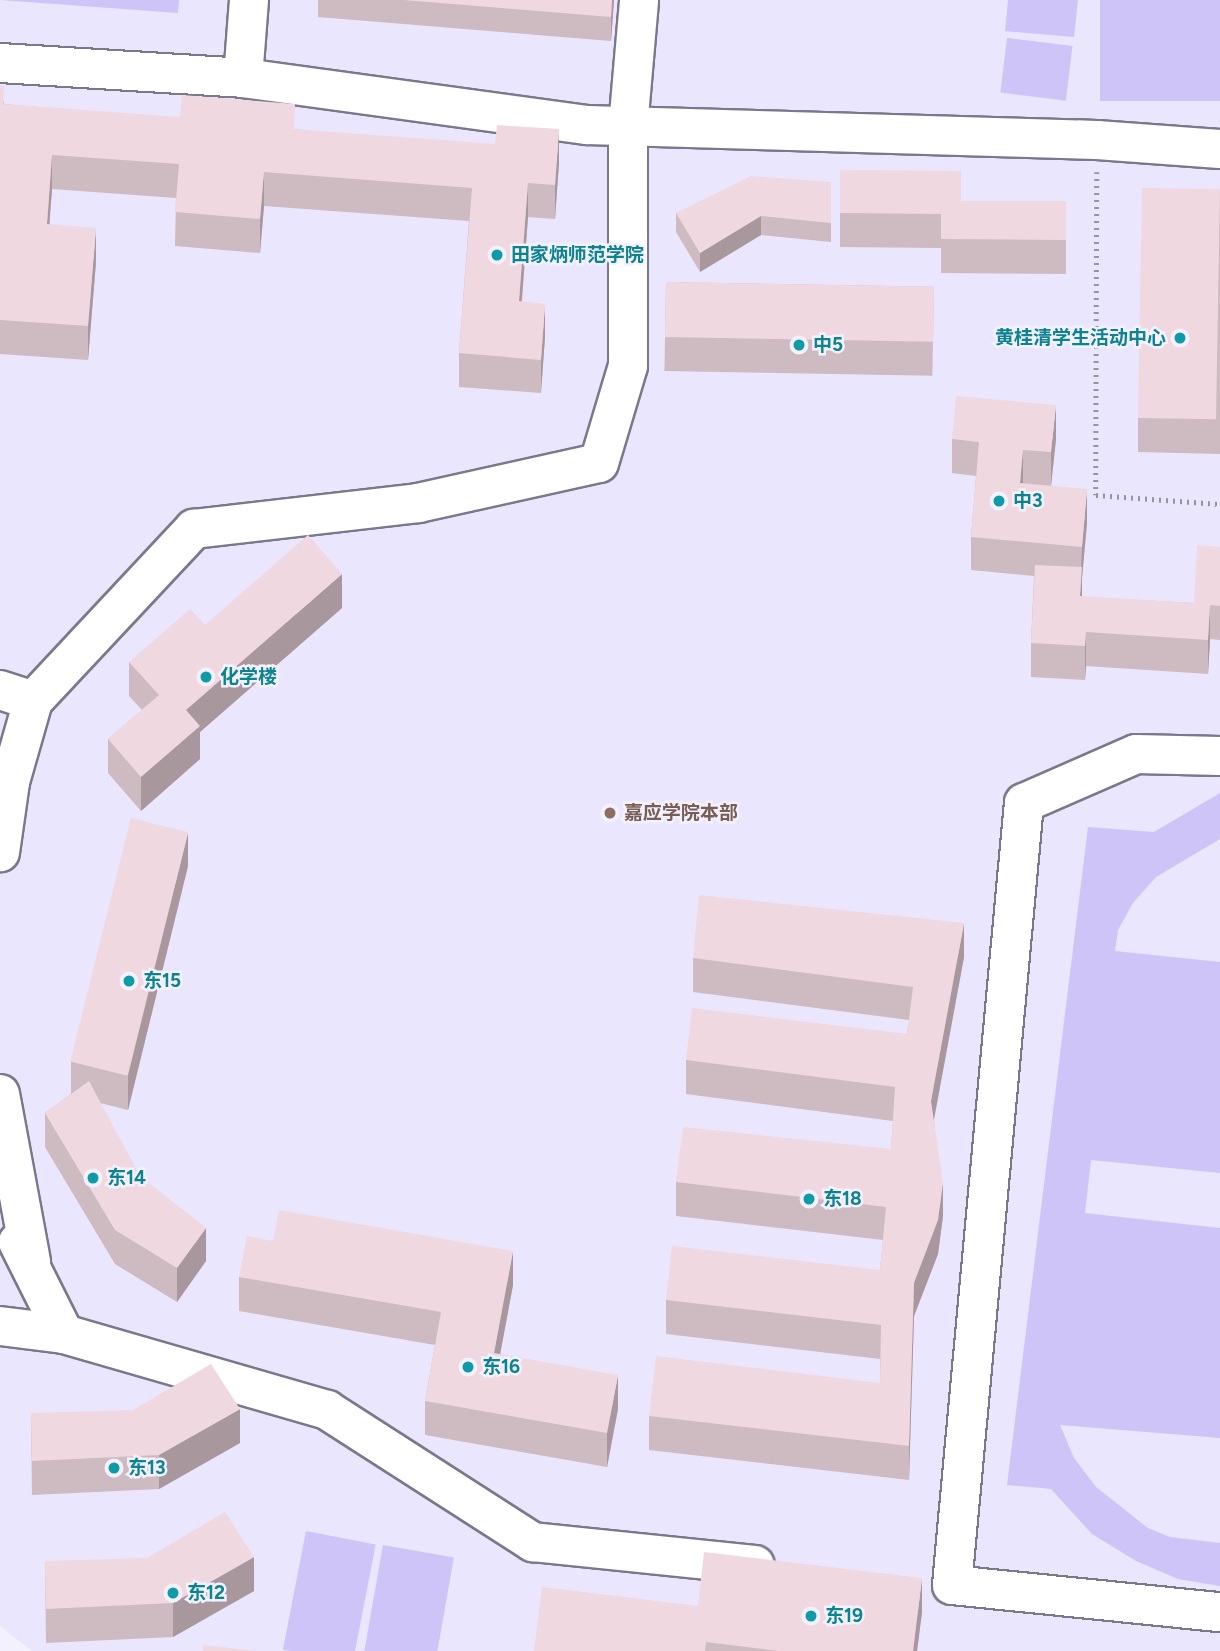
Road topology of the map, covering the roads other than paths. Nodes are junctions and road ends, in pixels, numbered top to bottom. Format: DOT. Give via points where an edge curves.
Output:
graph roads {
  1 [pos="249,0"];
  2 [pos="639,0"];
  3 [pos="0,63"];
  4 [pos="243,78"];
  5 [pos="628,127"];
  6 [pos="1220,149"];
  7 [pos="16,696"];
  8 [pos="1220,756"];
  9 [pos="5,780"];
  10 [pos="0,852"];
  11 [pos="0,1094"];
  12 [pos="0,1217"];
  13 [pos="31,1262"];
  14 [pos="0,1326"];
  15 [pos="64,1334"];
  16 [pos="790,1568"];
  17 [pos="911,1581"];
  18 [pos="952,1585"];
  19 [pos="1220,1612"];
  1 -- 4 [label="lane"];
  2 -- 5 [label="lane"];
  3 -- 4 [label="lane"];
  4 -- 5 [label="lane"];
  5 -- 6 [label="lane" via="1097,140"];
  5 -- 7 [label="lane" via="628,366 599,463 418,503 194,529"];
  7 -- 9 [label="lane"];
  8 -- 18 [label="lane" via="1136,754 1024,803"];
  9 -- 10 [label="lane"];
  11 -- 13 [label="lane"];
  12 -- 13 [label="lane"];
  13 -- 15 [label="lane"];
  14 -- 15 [label="lane"];
  15 -- 16 [label="lane" via="327,1410 533,1542"];
  17 -- 18 [label="lane"];
  18 -- 19 [label="lane"];
}
